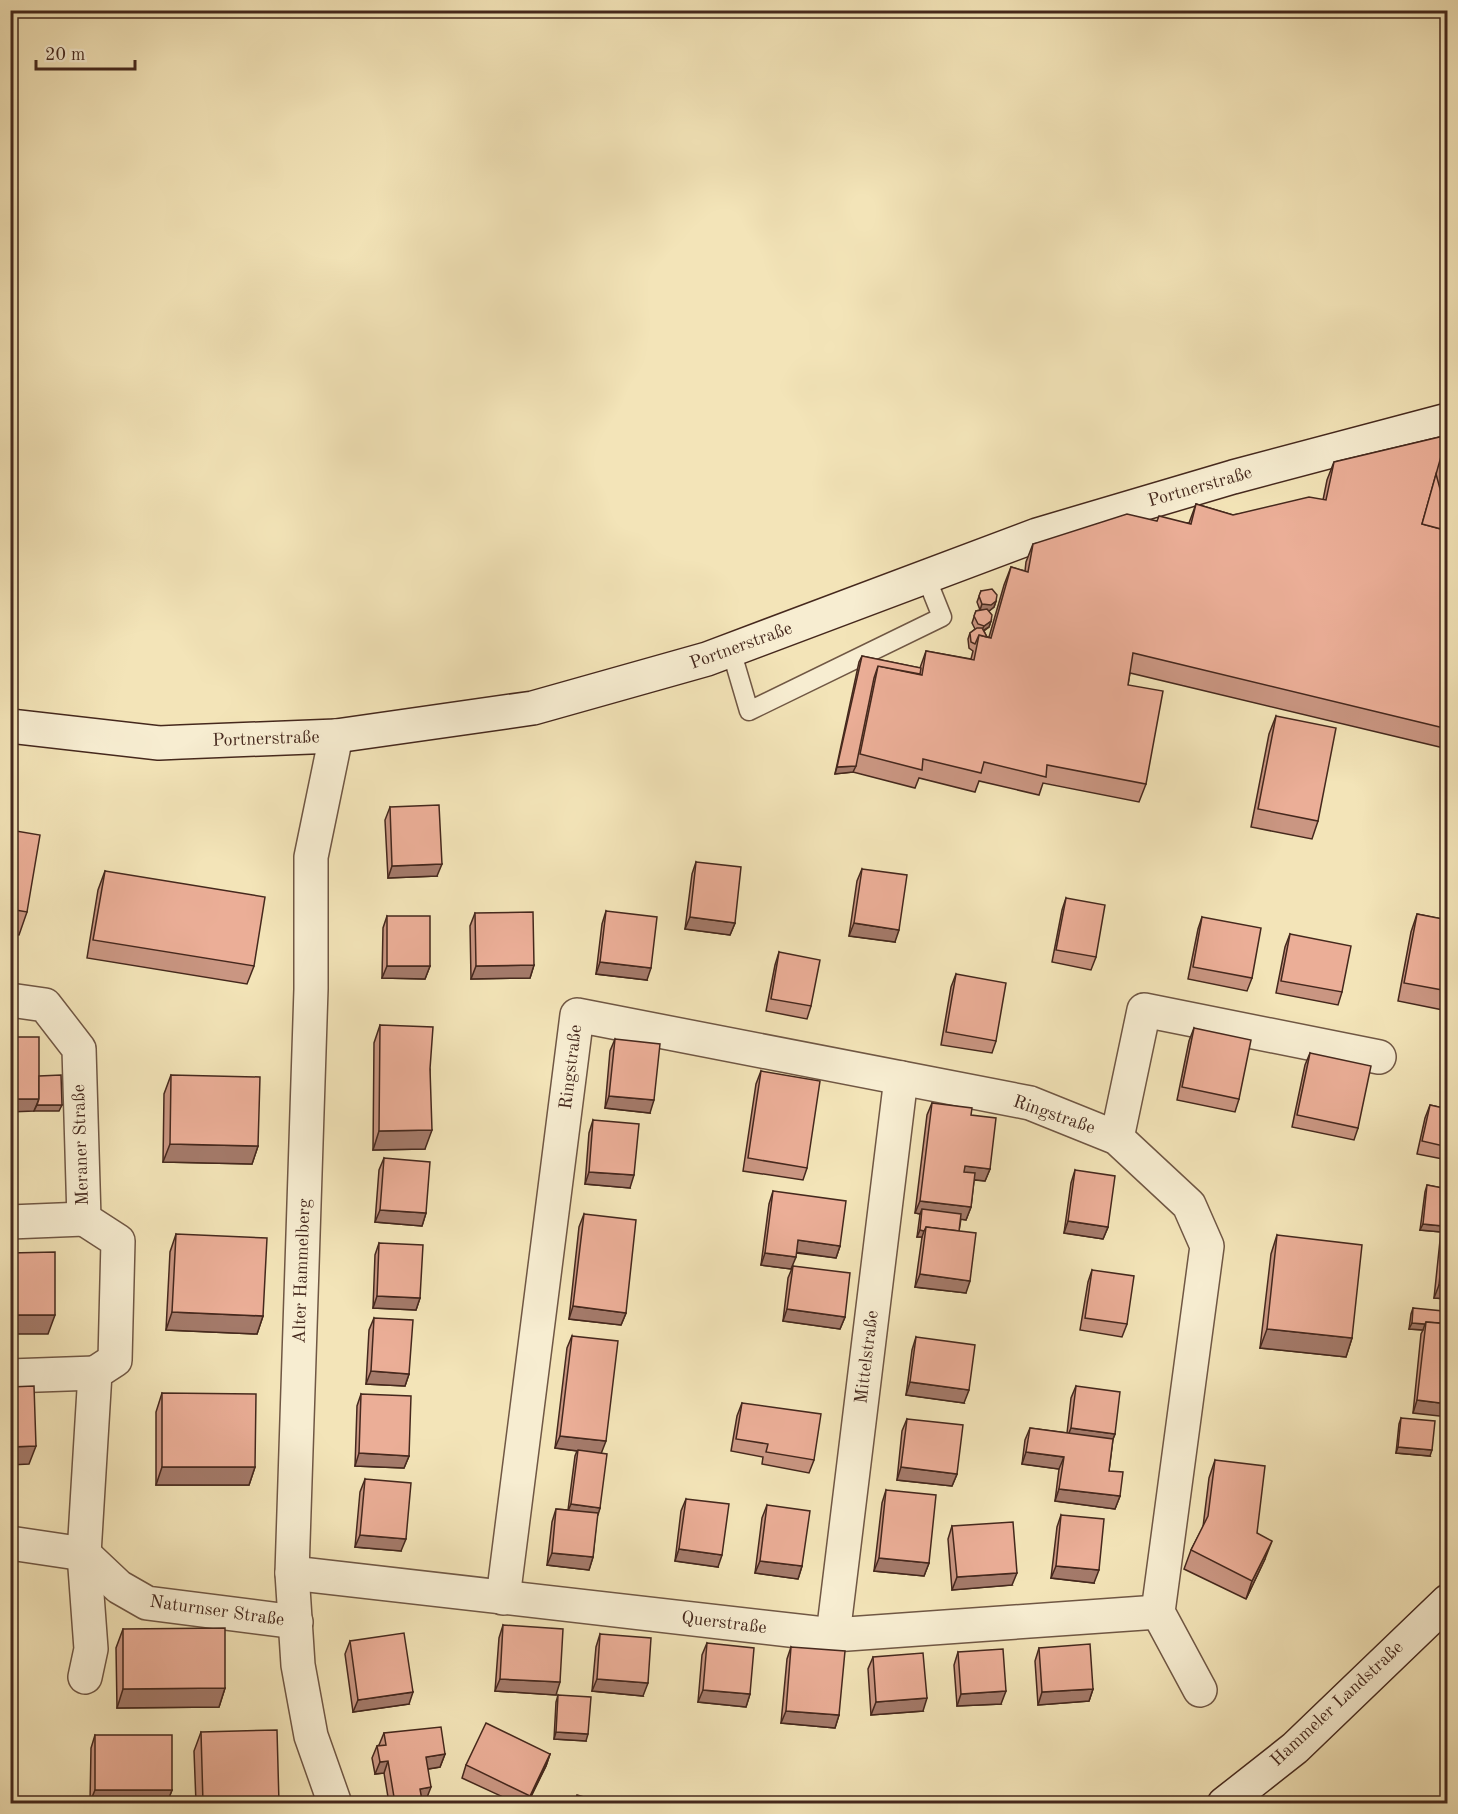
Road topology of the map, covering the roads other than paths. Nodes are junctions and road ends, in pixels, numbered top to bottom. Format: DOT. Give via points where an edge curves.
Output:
graph roads {
  1 [pos="1448,420"];
  2 [pos="926,577"];
  3 [pos="731,650"];
  4 [pos="10,726"];
  5 [pos="336,736"];
  6 [pos="10,1000"];
  7 [pos="1379,1057"];
  8 [pos="901,1078"];
  9 [pos="1117,1138"];
  10 [pos="84,1220"];
  11 [pos="10,1222"];
  12 [pos="95,1373"];
  13 [pos="10,1376"];
  14 [pos="10,1543"];
  15 [pos="84,1554"];
  16 [pos="292,1573"];
  17 [pos="503,1598"];
  18 [pos="1448,1601"];
  19 [pos="1158,1612"];
  20 [pos="296,1622"];
  21 [pos="833,1635"];
  22 [pos="85,1677"];
  23 [pos="1200,1690"];
  24 [pos="335,1803"];
  25 [pos="1224,1803"];
  1 -- 2 [label="street, Portnerstraße" via="1233,477 1037,535"];
  2 -- 3 [label="street, Portnerstraße"];
  2 -- 3 [label="lane" via="942,617 749,711"];
  3 -- 5 [label="street, Portnerstraße" via="533,708"];
  4 -- 5 [label="street, Portnerstraße" via="159,743"];
  5 -- 16 [label="street, Alter Hammelberg" via="311,857 311,989"];
  6 -- 10 [label="street, Meraner Straße" via="45,1005 79,1049"];
  7 -- 9 [label="street, Ringstraße" via="1144,1010"];
  8 -- 9 [label="street, Ringstraße" via="1030,1103"];
  8 -- 17 [label="street, Ringstraße" via="578,1015"];
  8 -- 21 [label="street, Mittelstraße"];
  9 -- 19 [label="street, Ringstraße" via="1189,1205 1207,1246"];
  10 -- 11 [label="street"];
  10 -- 12 [label="street, Meraner Straße" via="118,1241 115,1360"];
  12 -- 13 [label="street"];
  12 -- 15 [label="street"];
  14 -- 15 [label="street"];
  15 -- 20 [label="street, Naturnser Straße" via="119,1587 147,1603"];
  15 -- 22 [label="street" via="91,1649"];
  16 -- 17 [label="street, Querstraße"];
  16 -- 20 [label="street, Alter Hammelberg"];
  17 -- 21 [label="street, Querstraße"];
  18 -- 25 [label="street, Hammeler Landstraße" via="1295,1748"];
  19 -- 21 [label="street, Querstraße"];
  19 -- 23 [label="street"];
  20 -- 24 [label="street, Alter Hammelberg" via="298,1665 311,1736"];
}
